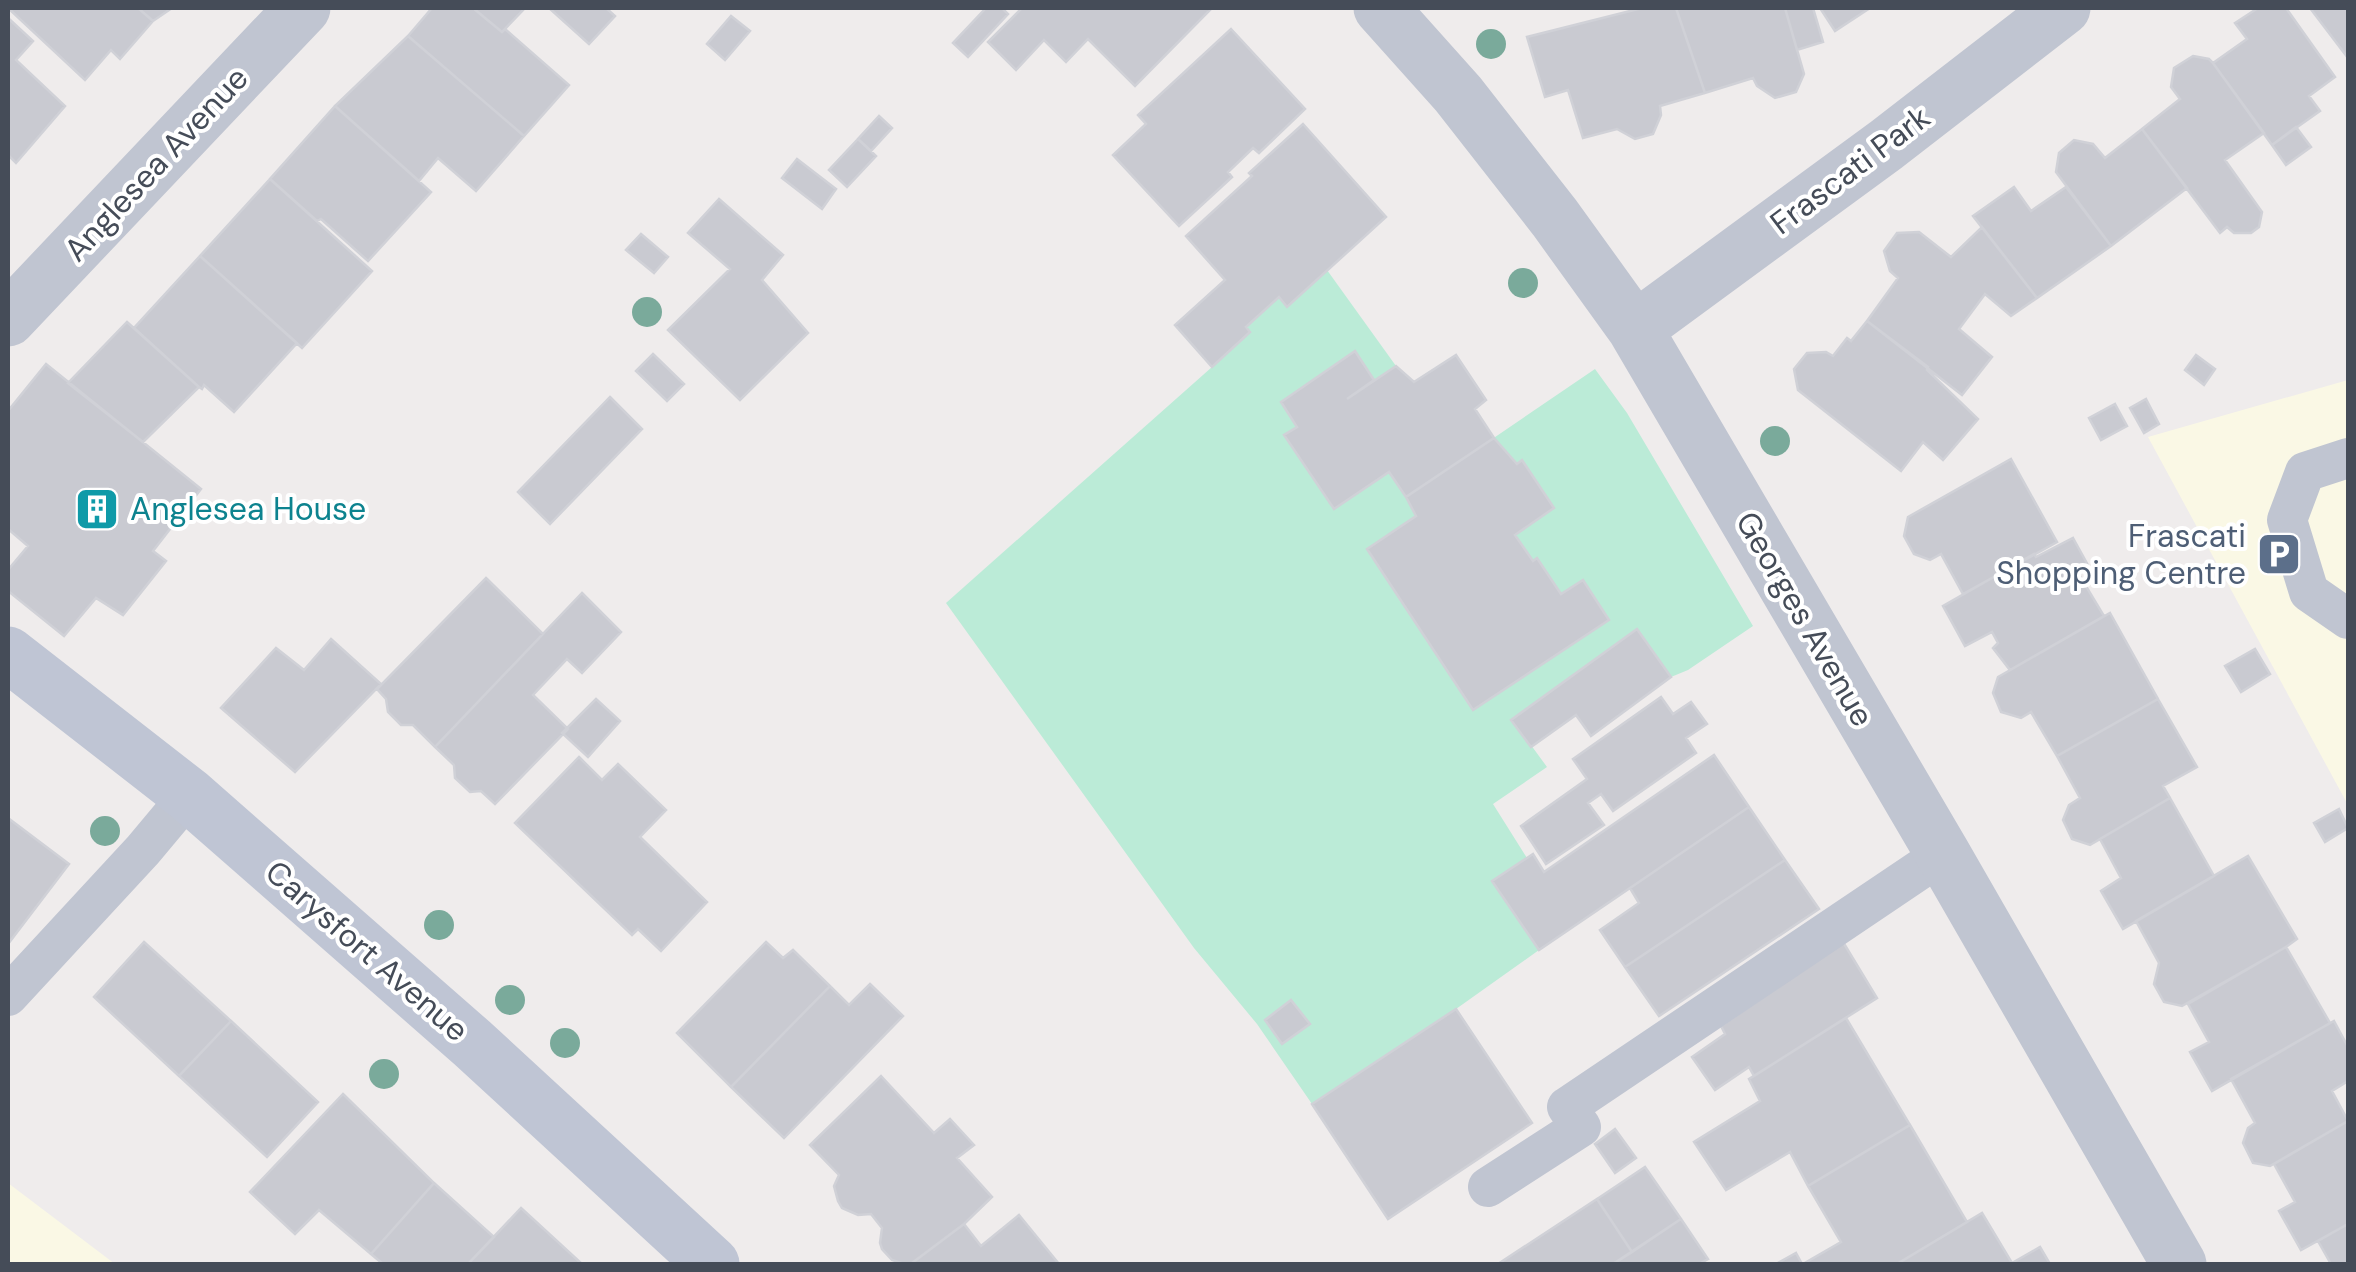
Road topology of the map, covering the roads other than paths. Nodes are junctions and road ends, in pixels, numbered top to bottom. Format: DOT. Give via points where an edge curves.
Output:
graph roads {
  1 [pos="303,8"];
  2 [pos="1381,8"];
  3 [pos="2063,8"];
  4 [pos="8,319"];
  5 [pos="1635,330"];
  6 [pos="2348,458"];
  7 [pos="2348,619"];
  8 [pos="8,654"];
  9 [pos="189,795"];
  10 [pos="1943,854"];
  11 [pos="8,996"];
  12 [pos="1488,1187"];
  13 [pos="712,1264"];
  14 [pos="2178,1264"];
  1 -- 4 [label="street, Anglesea Avenue"];
  2 -- 5 [label="street, Georges Avenue" via="1458,94"];
  3 -- 5 [label="street, Frascati Park"];
  5 -- 10 [label="street, Georges Avenue"];
  6 -- 7 [label="lane" via="2305,472 2287,520 2310,592"];
  8 -- 9 [label="main road, Carysfort Avenue"];
  9 -- 11 [label="lane"];
  9 -- 13 [label="main road, Carysfort Avenue" via="472,1042"];
  10 -- 12 [label="lane" via="1567,1108 1580,1127"];
  10 -- 14 [label="street, Georges Avenue"];
}
